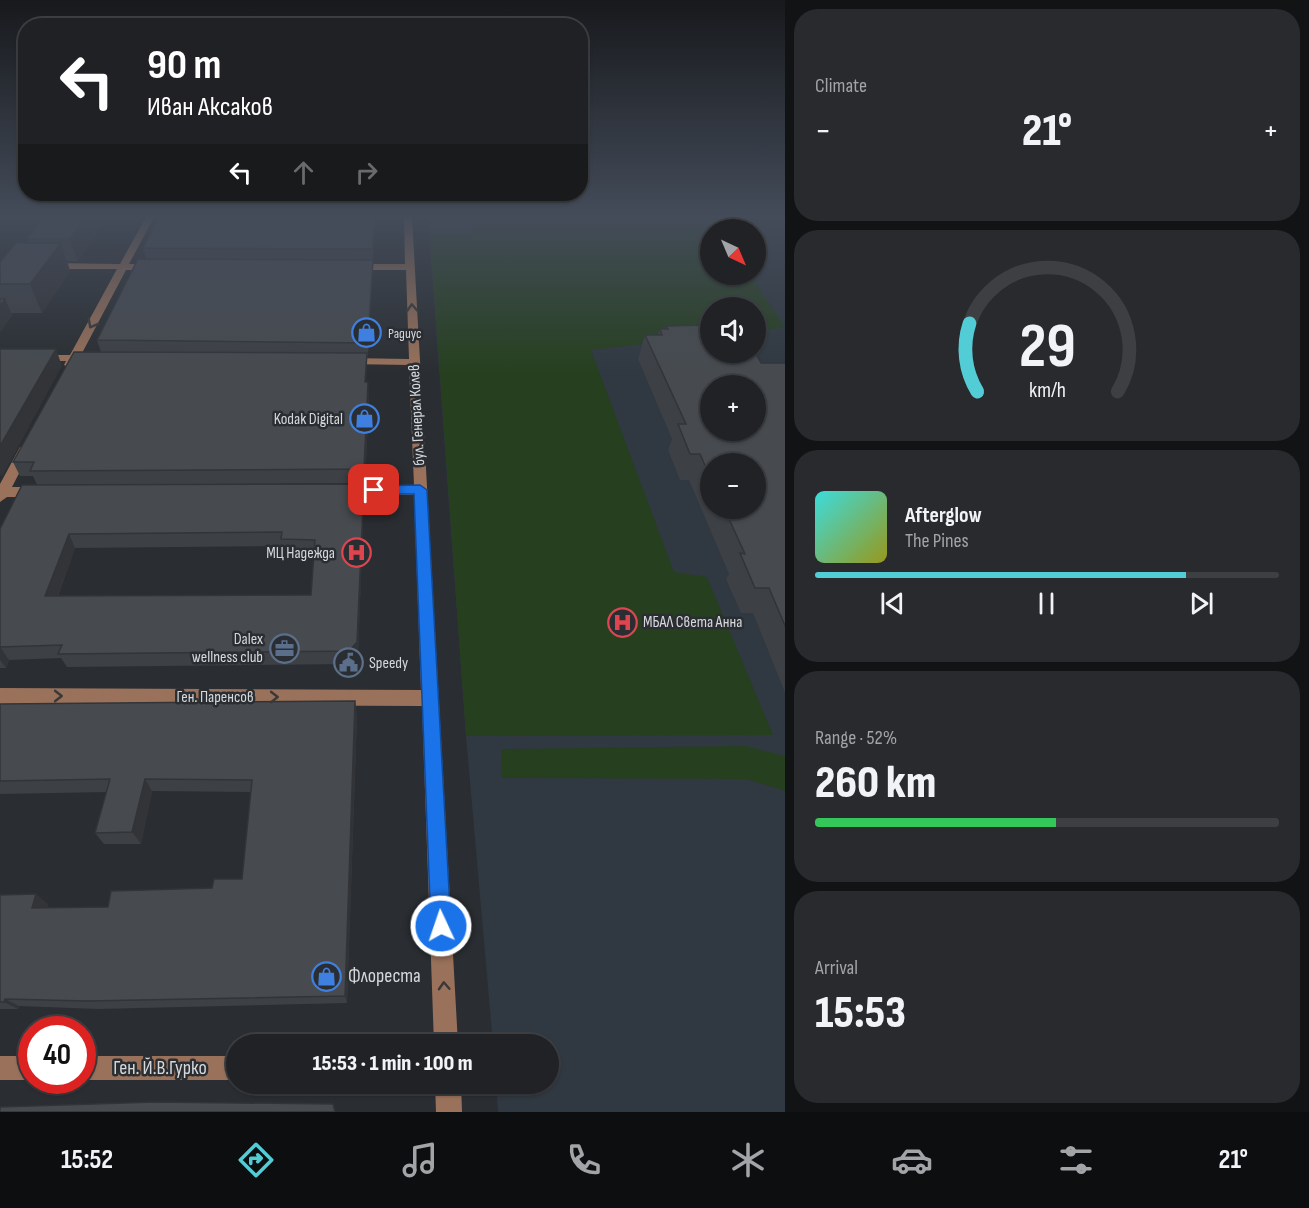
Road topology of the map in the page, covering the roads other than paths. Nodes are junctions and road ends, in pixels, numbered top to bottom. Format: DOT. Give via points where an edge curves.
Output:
graph roads {
  1 [pos="122,269"];
  2 [pos="410,269"];
  3 [pos="0,358"];
  4 [pos="74,358"];
  5 [pos="97,358"];
  6 [pos="332,361"];
  7 [pos="414,362"];
  8 [pos="63,378"];
  9 [pos="30,440"];
  10 [pos="325,490"];
  11 [pos="420,490"];
  12 [pos="50,492"];
  13 [pos="1,494"];
  14 [pos="0,696"];
  15 [pos="430,698"];
  16 [pos="446,1034"];
  17 [pos="0,1068"];
  18 [pos="18,1068"];
  19 [pos="96,1068"];
  20 [pos="226,1068"];
  21 [pos="448,1094"];
  22 [pos="449,1112"];
  1 -- 4 [label="street, one-way"];
  7 -- 2 [label="street, бул. Генерал Колев, one-way"];
  3 -- 4 [label="street"];
  4 -- 5 [label="street"];
  4 -- 8 [label="street"];
  6 -- 7 [label="street"];
  7 -- 11 [label="street, бул. Генерал Колев"];
  9 -- 13 [label="street"];
  10 -- 11 [label="street"];
  11 -- 15 [label="street, бул. Генерал Колев"];
  12 -- 13 [label="street"];
  14 -- 15 [label="street, Ген. Паренсов, one-way"];
  16 -- 15 [label="street, бул. Генерал Колев, one-way"];
  17 -- 18 [label="street"];
  19 -- 20 [label="street, Ген. Й.В.Гурко"];
  21 -- 22 [label="street"];
}
